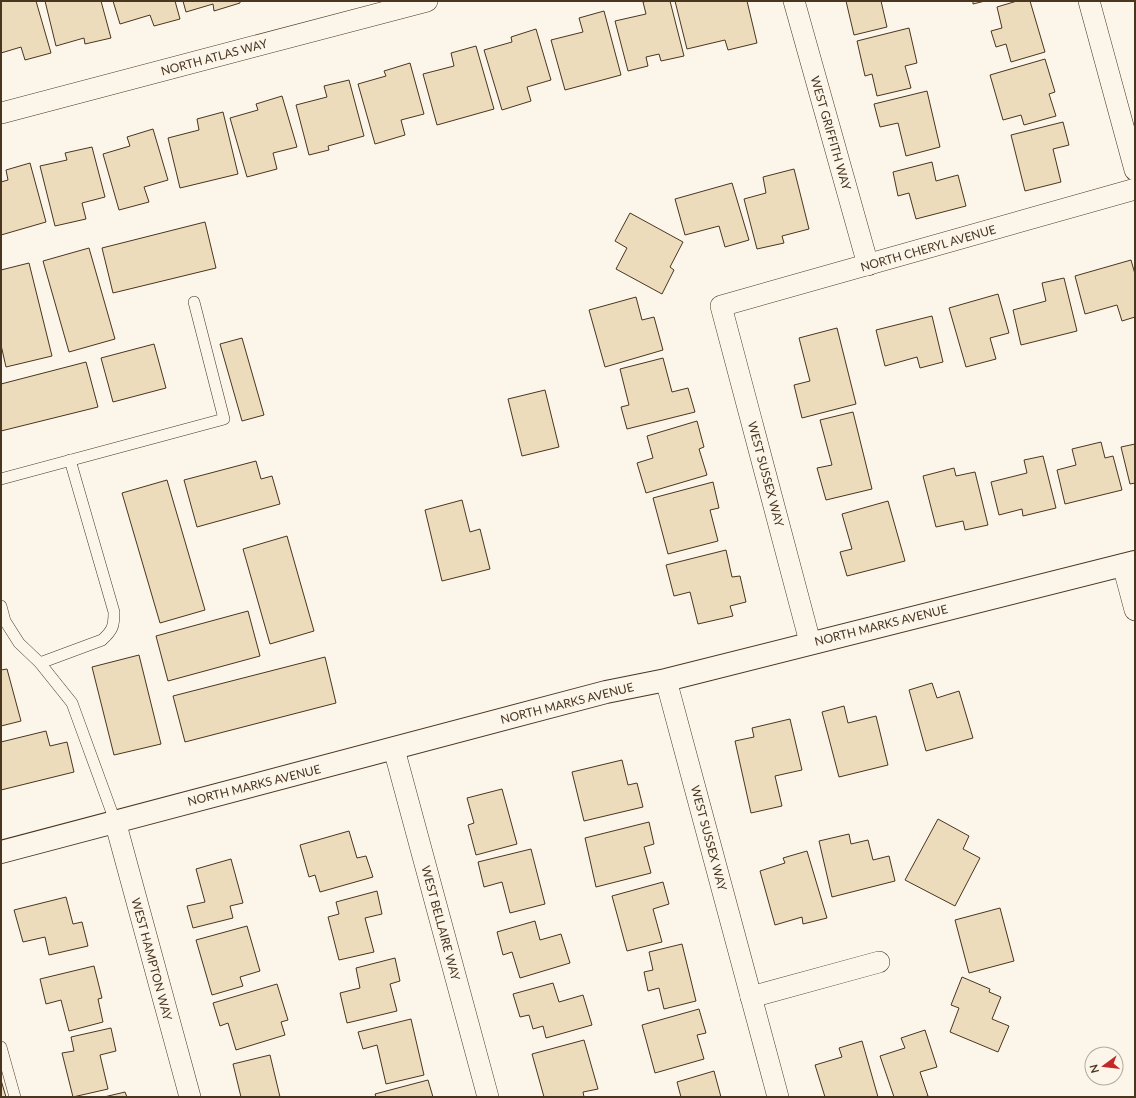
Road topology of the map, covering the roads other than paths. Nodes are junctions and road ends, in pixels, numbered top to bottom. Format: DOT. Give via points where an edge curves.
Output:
graph roads {
  1 [pos="427,1"];
  2 [pos="794,1"];
  3 [pos="1089,1"];
  4 [pos="1,113"];
  5 [pos="1135,170"];
  6 [pos="1135,189"];
  7 [pos="868,265"];
  8 [pos="194,302"];
  9 [pos="721,306"];
  10 [pos="70,460"];
  11 [pos="1,479"];
  12 [pos="1129,563"];
  13 [pos="1,606"];
  14 [pos="1135,610"];
  15 [pos="810,642"];
  16 [pos="40,663"];
  17 [pos="666,680"];
  18 [pos="394,749"];
  19 [pos="115,821"];
  20 [pos="1,852"];
  21 [pos="879,962"];
  22 [pos="751,997"];
  23 [pos="1,1046"];
  24 [pos="15,1097"];
  25 [pos="190,1097"];
  26 [pos="488,1097"];
  27 [pos="778,1097"];
  1 -- 4 [label="street, NORTH ATLAS WAY"];
  2 -- 7 [label="street, WEST GRIFFITH WAY"];
  3 -- 5 [label="street"];
  6 -- 7 [label="street, NORTH CHERYL AVENUE"];
  7 -- 9 [label="street, NORTH CHERYL AVENUE"];
  8 -- 10 [label="lane" via="224,419"];
  9 -- 15 [label="street, WEST SUSSEX WAY"];
  10 -- 11 [label="lane"];
  10 -- 16 [label="lane" via="114,612 114,625 102,640"];
  12 -- 14 [label="street"];
  12 -- 15 [label="main road, NORTH MARKS AVENUE"];
  13 -- 16 [label="lane" via="5,621 19,643"];
  15 -- 17 [label="main road, NORTH MARKS AVENUE"];
  16 -- 19 [label="lane" via="72,703"];
  17 -- 18 [label="main road, NORTH MARKS AVENUE" via="606,692"];
  17 -- 22 [label="street, WEST SUSSEX WAY"];
  18 -- 19 [label="main road, NORTH MARKS AVENUE"];
  18 -- 26 [label="street, WEST BELLAIRE WAY"];
  19 -- 20 [label="main road, NORTH MARKS AVENUE"];
  19 -- 25 [label="street, WEST HAMPTON WAY"];
  21 -- 22 [label="street"];
  22 -- 27 [label="street, WEST SUSSEX WAY"];
  23 -- 24 [label="lane"];
}
